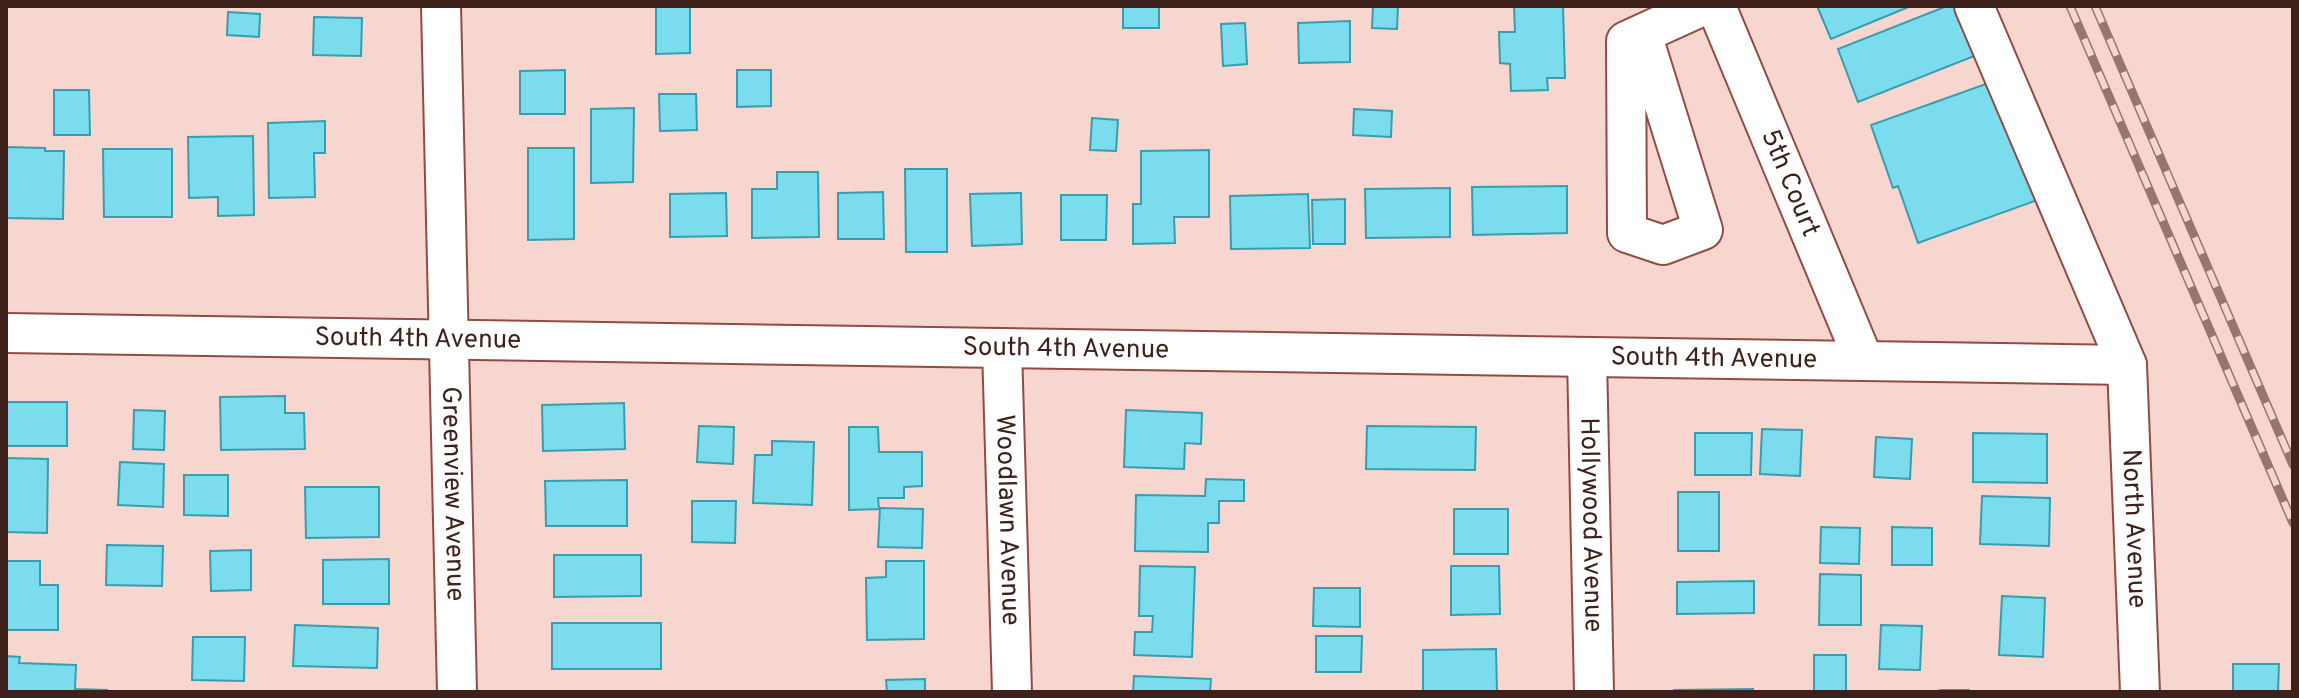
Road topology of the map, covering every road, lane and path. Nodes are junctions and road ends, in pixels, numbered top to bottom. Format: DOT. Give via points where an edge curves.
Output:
graph roads {
  1 [pos="441,6"];
  2 [pos="1703,6"];
  3 [pos="1716,6"];
  4 [pos="1974,6"];
  5 [pos="1642,34"];
  6 [pos="6,333"];
  7 [pos="449,340"];
  8 [pos="1002,348"];
  9 [pos="1587,357"];
  10 [pos="1864,361"];
  11 [pos="2127,365"];
  12 [pos="457,692"];
  13 [pos="1012,692"];
  14 [pos="1594,692"];
  15 [pos="2140,692"];
  1 -- 7 [label="street, Greenview Avenue"];
  2 -- 5 [label="street"];
  3 -- 10 [label="street, 5th Court"];
  4 -- 11 [label="street"];
  5 -- 5 [label="street" via="1626,41 1627,233 1663,245 1703,230"];
  6 -- 7 [label="street, South 4th Avenue"];
  7 -- 8 [label="street, South 4th Avenue"];
  7 -- 12 [label="street, Greenview Avenue"];
  8 -- 9 [label="street, South 4th Avenue"];
  8 -- 13 [label="street, Woodlawn Avenue"];
  9 -- 10 [label="street, South 4th Avenue"];
  9 -- 14 [label="street, Hollywood Avenue"];
  10 -- 11 [label="street, South 4th Avenue"];
  11 -- 15 [label="street, North Avenue"];
}
